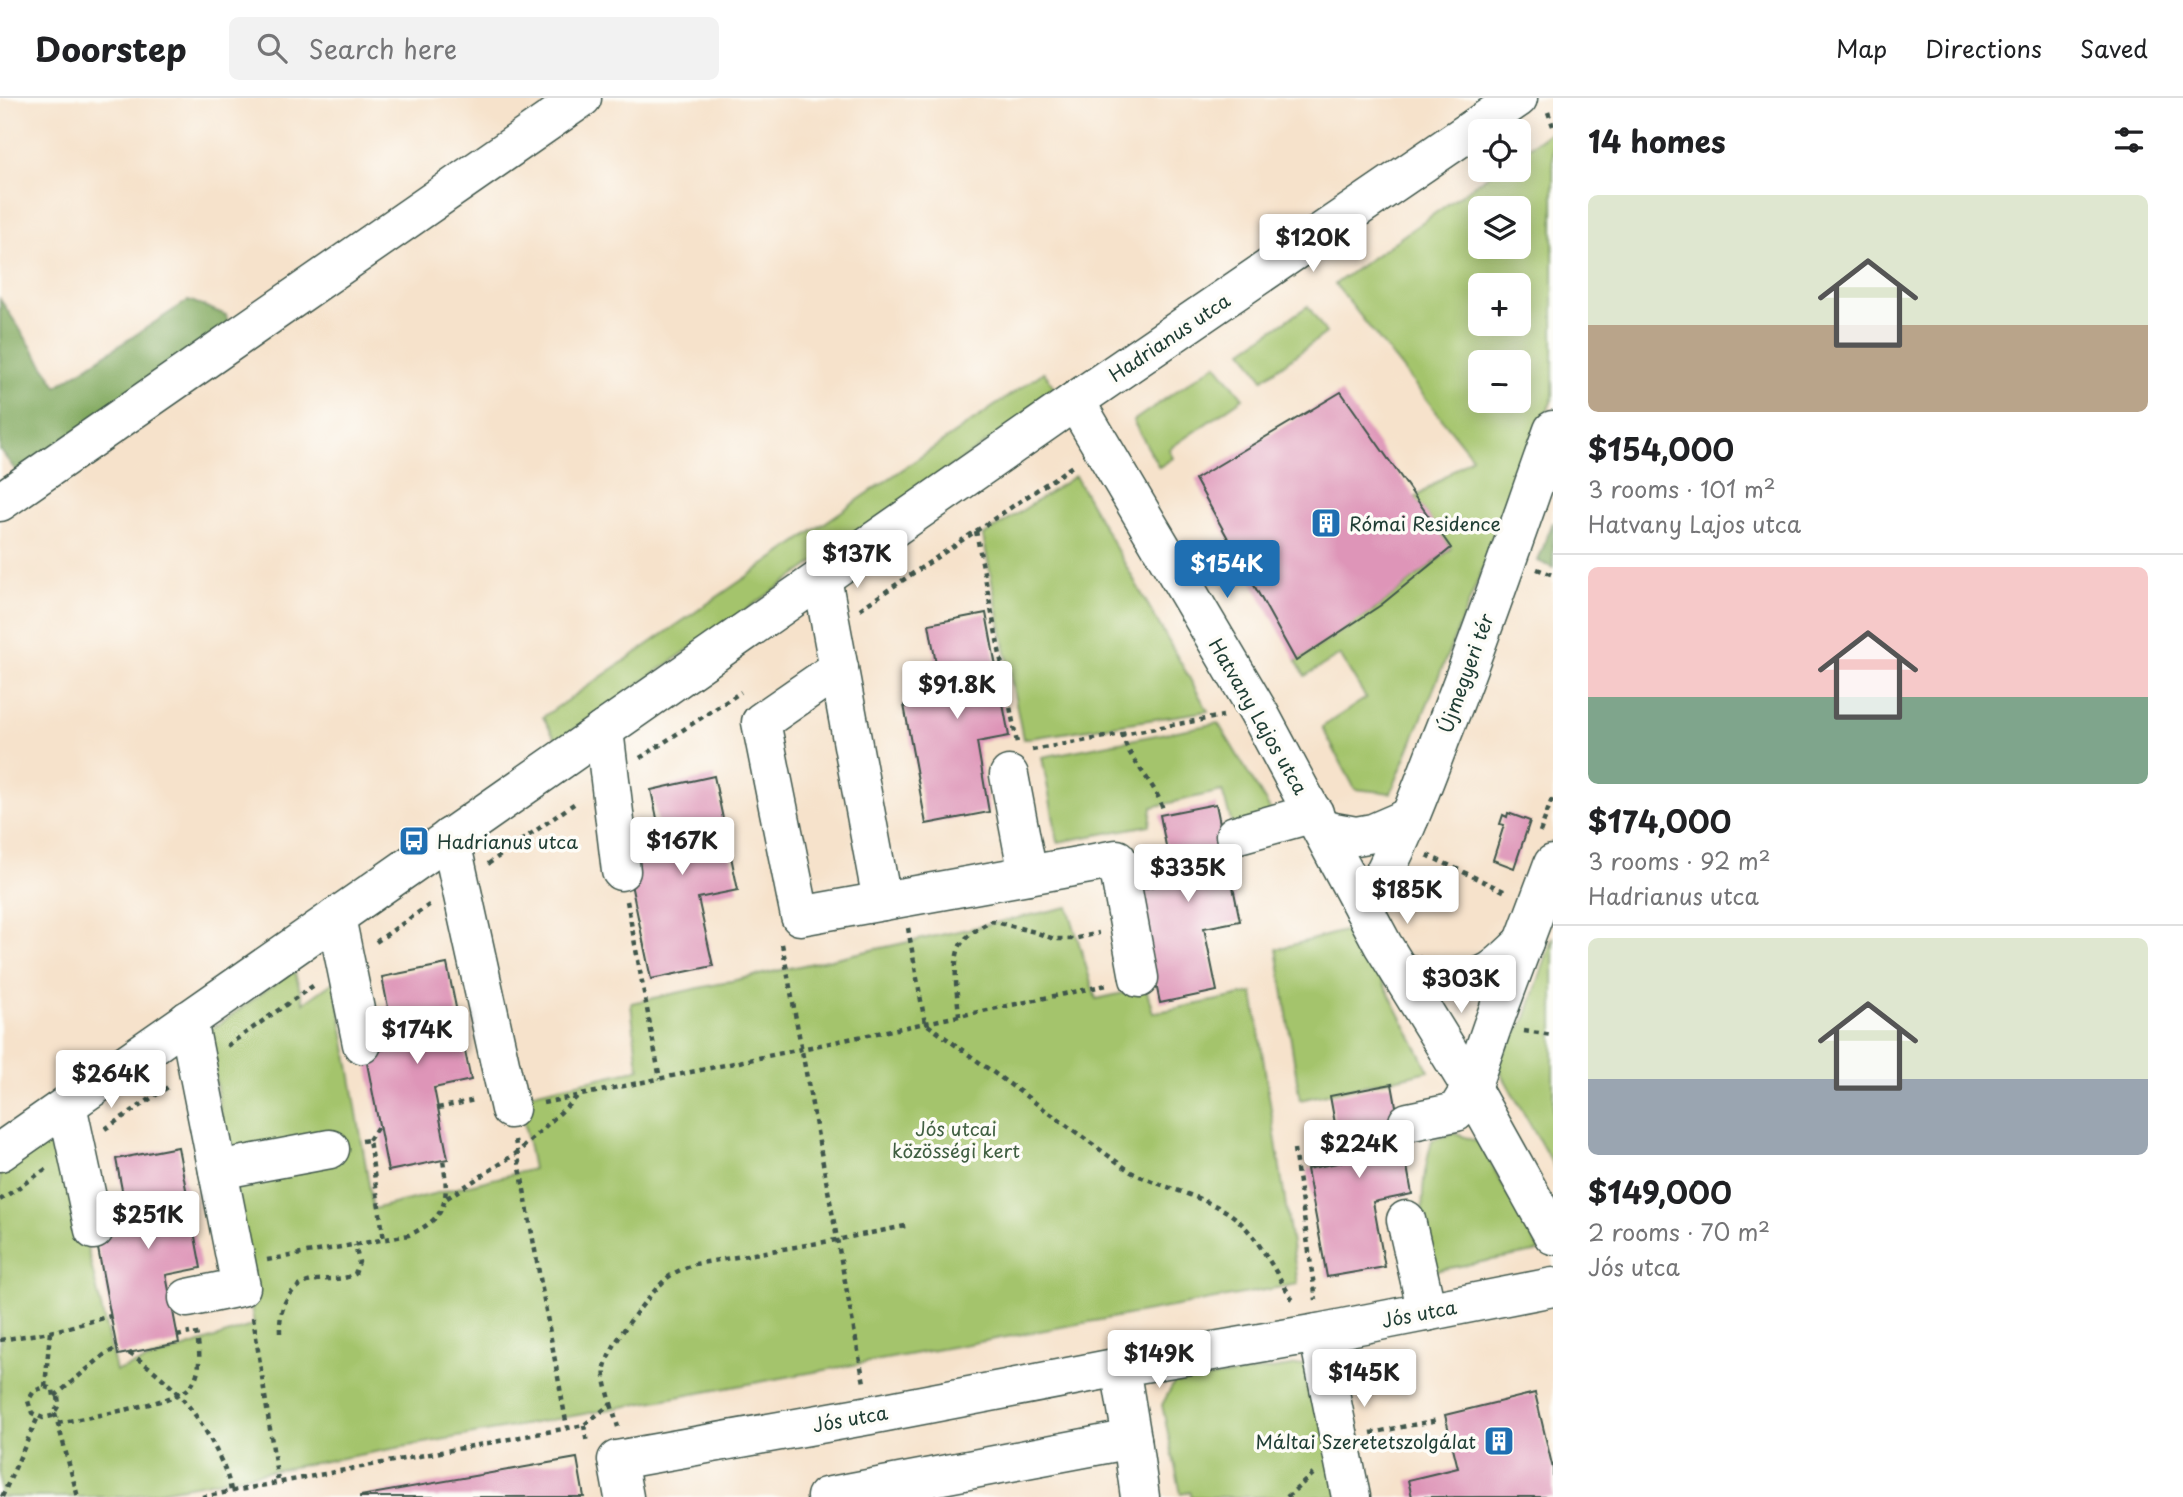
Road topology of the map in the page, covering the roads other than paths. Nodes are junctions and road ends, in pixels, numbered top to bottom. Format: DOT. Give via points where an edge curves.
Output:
graph roads {
  1 [pos="582,98"];
  2 [pos="1533,105"];
  3 [pos="1075,401"];
  4 [pos="1553,430"];
  5 [pos="0,502"];
  6 [pos="821,578"];
  7 [pos="839,668"];
  8 [pos="604,730"];
  9 [pos="1020,759"];
  10 [pos="1318,822"];
  11 [pos="1235,835"];
  12 [pos="1415,835"];
  13 [pos="450,837"];
  14 [pos="1546,849"];
  15 [pos="621,871"];
  16 [pos="1028,875"];
  17 [pos="882,901"];
  18 [pos="1364,910"];
  19 [pos="337,917"];
  20 [pos="1525,942"];
  21 [pos="1400,972"];
  22 [pos="1139,978"];
  23 [pos="188,1020"];
  24 [pos="362,1044"];
  25 [pos="1471,1088"];
  26 [pos="67,1105"];
  27 [pos="510,1109"];
  28 [pos="1408,1122"];
  29 [pos="330,1149"];
  30 [pos="0,1152"];
  31 [pos="218,1170"];
  32 [pos="1406,1220"];
  33 [pos="94,1230"];
  34 [pos="1553,1235"];
  35 [pos="1553,1287"];
  36 [pos="188,1298"];
  37 [pos="1427,1312"];
  38 [pos="1318,1333"];
  39 [pos="1120,1367"];
  40 [pos="1132,1439"];
  41 [pos="624,1497"];
  42 [pos="826,1497"];
  43 [pos="1140,1497"];
  44 [pos="1351,1497"];
  1 -- 5 [label="street"];
  2 -- 3 [label="street, Hadrianus utca"];
  3 -- 6 [label="street, Hadrianus utca"];
  3 -- 10 [label="street, Hatvany Lajos utca" via="1258,711"];
  4 -- 12 [label="street, Újmegyeri tér" via="1457,699"];
  6 -- 7 [label="street"];
  6 -- 8 [label="street, Hadrianus utca"];
  7 -- 17 [label="street"];
  7 -- 17 [label="street" via="761,722 800,916"];
  8 -- 13 [label="street, Hadrianus utca"];
  8 -- 15 [label="street"];
  9 -- 16 [label="street"];
  10 -- 11 [label="street, Hatvany Lajos utca"];
  10 -- 12 [label="street" via="1356,836"];
  10 -- 18 [label="street, Hatvany Lajos utca"];
  12 -- 18 [label="street, Újmegyeri tér"];
  13 -- 19 [label="street, Hadrianus utca"];
  13 -- 27 [label="street"];
  14 -- 20 [label="street"];
  16 -- 17 [label="street"];
  16 -- 22 [label="street" via="1117,859"];
  18 -- 21 [label="street, Hatvany Lajos utca"];
  19 -- 23 [label="street, Hadrianus utca"];
  19 -- 24 [label="street"];
  20 -- 21 [label="street" via="1488,972 1468,979 1437,981"];
  20 -- 25 [label="street"];
  21 -- 25 [label="street, Hatvany Lajos utca"];
  23 -- 26 [label="street, Hadrianus utca"];
  23 -- 31 [label="street"];
  25 -- 28 [label="street" via="1456,1112"];
  25 -- 34 [label="street, Hatvany Lajos utca"];
  26 -- 30 [label="street, Hadrianus utca"];
  26 -- 33 [label="street"];
  29 -- 31 [label="street"];
  31 -- 36 [label="street" via="243,1286"];
  32 -- 37 [label="street"];
  35 -- 37 [label="street, Jós utca"];
  37 -- 38 [label="street, Jós utca"];
  38 -- 39 [label="street, Jós utca"];
  38 -- 44 [label="street"];
  39 -- 40 [label="street"];
  39 -- 41 [label="street, Jós utca" via="617,1460"];
  40 -- 42 [label="street"];
  40 -- 43 [label="street"];
}
